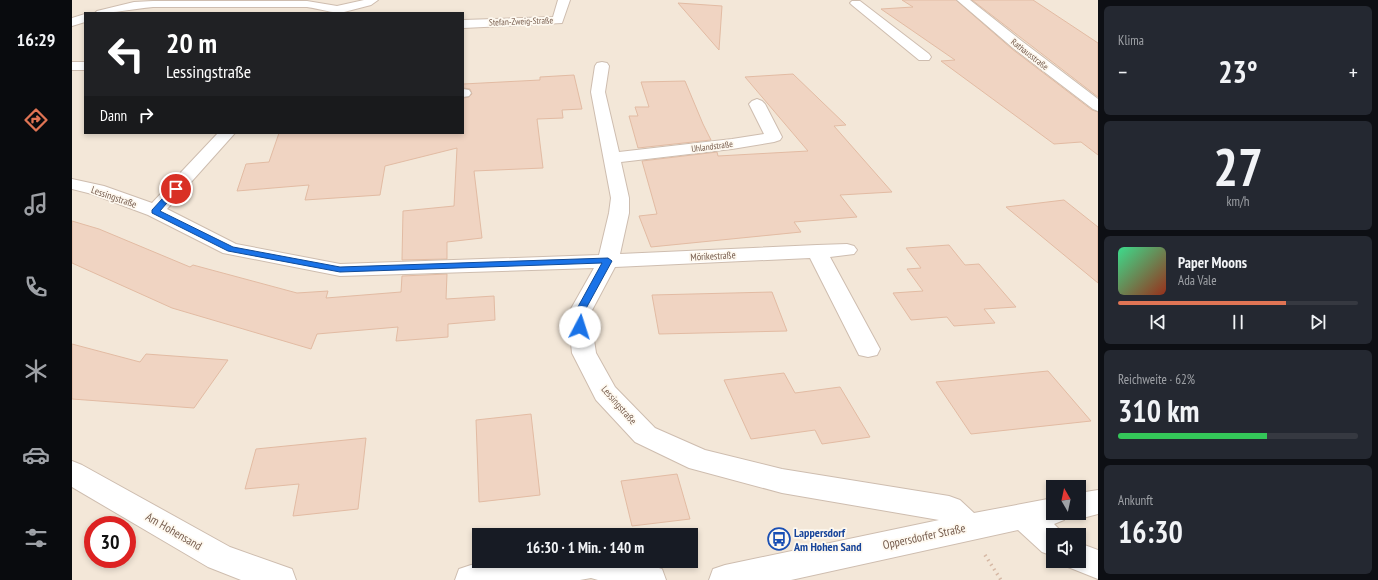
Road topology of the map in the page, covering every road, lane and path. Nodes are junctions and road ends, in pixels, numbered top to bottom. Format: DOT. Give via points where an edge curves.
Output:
graph roads {
  1 [pos="372,0"];
  2 [pos="564,0"];
  3 [pos="870,0"];
  4 [pos="963,0"];
  5 [pos="137,2"];
  6 [pos="104,12"];
  7 [pos="338,12"];
  8 [pos="84,18"];
  9 [pos="72,22"];
  10 [pos="464,24"];
  11 [pos="924,57"];
  12 [pos="72,66"];
  13 [pos="84,66"];
  14 [pos="602,66"];
  15 [pos="757,104"];
  16 [pos="1098,106"];
  17 [pos="226,134"];
  18 [pos="611,158"];
  19 [pos="72,184"];
  20 [pos="155,211"];
  21 [pos="847,250"];
  22 [pos="818,251"];
  23 [pos="608,261"];
  24 [pos="868,349"];
  25 [pos="72,473"];
  26 [pos="1098,502"];
  27 [pos="1086,505"];
  28 [pos="1046,512"];
  29 [pos="1023,516"];
  30 [pos="968,527"];
  31 [pos="1046,536"];
  32 [pos="1086,560"];
  33 [pos="1098,565"];
  34 [pos="280,580"];
  35 [pos="471,580"];
  36 [pos="650,580"];
  37 [pos="725,580"];
  1 -- 7 [label="street"];
  2 -- 10 [label="street, Stefan-Zweig-Straße" via="558,20"];
  3 -- 11 [label="street" via="856,3"];
  4 -- 16 [label="street, Rathausstraße"];
  5 -- 6 [label="street"];
  5 -- 7 [label="street" via="307,4"];
  8 -- 9 [label="street"];
  12 -- 13 [label="street"];
  14 -- 18 [label="street" via="598,92"];
  15 -- 18 [label="street, Uhlandstraße" via="774,137"];
  17 -- 20 [label="street"];
  18 -- 23 [label="street" via="620,198"];
  19 -- 20 [label="street, Lessingstraße" via="98,190"];
  20 -- 23 [label="street, Lessingstraße" via="230,250 340,270"];
  21 -- 22 [label="street, Mörikestraße"];
  22 -- 23 [label="street, Mörikestraße"];
  22 -- 24 [label="street"];
  23 -- 30 [label="street, Lessingstraße" via="579,314 584,353 605,393 645,435 699,460 782,482 949,509"];
  25 -- 34 [label="street, Am Hohensand" via="219,557"];
  26 -- 27 [label="street"];
  28 -- 29 [label="street, Oppersdorfer Straße"];
  29 -- 30 [label="street, Oppersdorfer Straße"];
  29 -- 31 [label="street"];
  30 -- 37 [label="street, Oppersdorfer Straße"];
  32 -- 33 [label="street"];
  35 -- 36 [label="street" via="591,564"];
}
